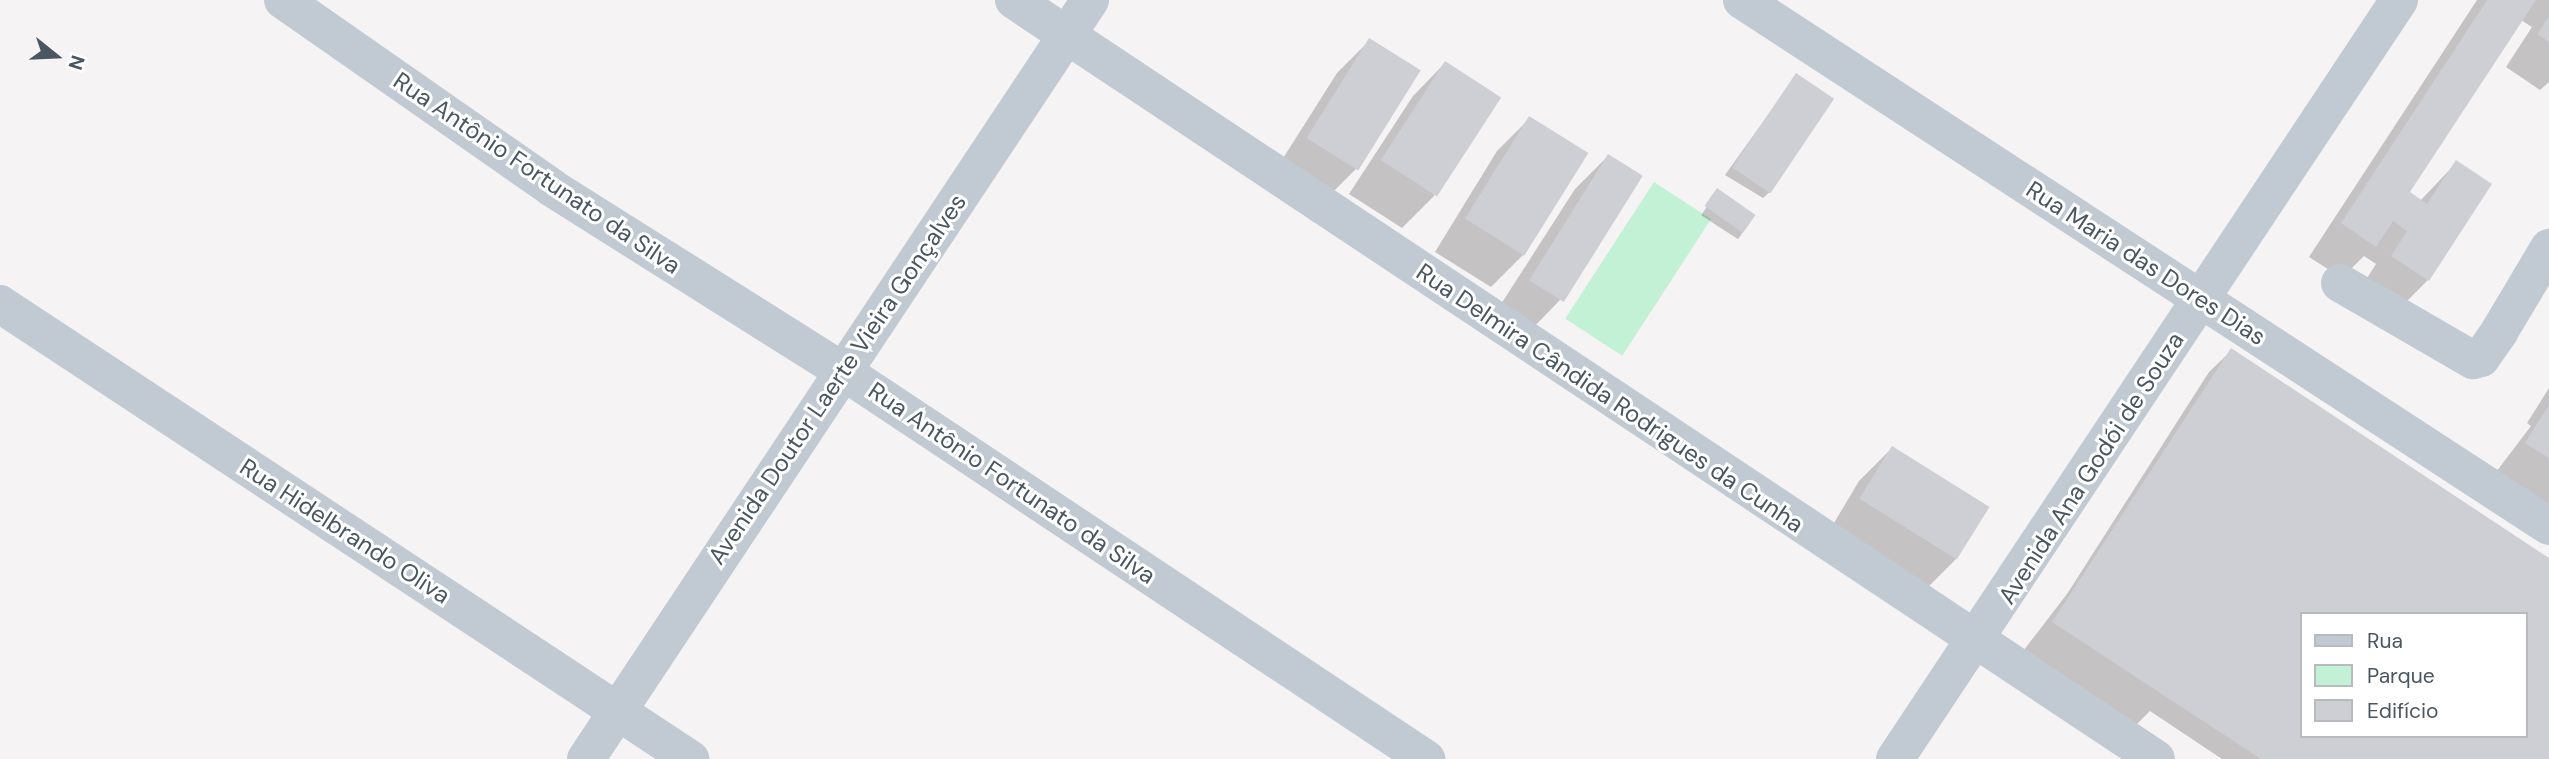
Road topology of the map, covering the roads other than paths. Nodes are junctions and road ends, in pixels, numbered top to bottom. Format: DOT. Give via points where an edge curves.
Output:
graph roads {
  1 [pos="283,0"];
  2 [pos="1014,0"];
  3 [pos="1090,0"];
  4 [pos="1742,0"];
  5 [pos="2399,0"];
  6 [pos="1068,33"];
  7 [pos="2544,265"];
  8 [pos="2340,283"];
  9 [pos="2202,300"];
  10 [pos="0,304"];
  11 [pos="841,370"];
  12 [pos="2549,527"];
  13 [pos="1976,643"];
  14 [pos="617,712"];
  15 [pos="586,759"];
  16 [pos="690,759"];
  17 [pos="1426,759"];
  18 [pos="1895,759"];
  19 [pos="2156,759"];
  1 -- 11 [label="street, Rua Antônio Fortunato da Silva" via="552,188"];
  2 -- 6 [label="street, Rua Delmira Cândida Rodrigues da Cunha"];
  3 -- 6 [label="street, Avenida Doutor Laerte Vieira Gonçalves"];
  4 -- 9 [label="street, Rua Maria das Dores Dias"];
  5 -- 9 [label="street, Avenida Ana Godói de Souza"];
  6 -- 11 [label="street, Avenida Doutor Laerte Vieira Gonçalves"];
  6 -- 13 [label="street, Rua Delmira Cândida Rodrigues da Cunha"];
  7 -- 8 [label="street" via="2481,358 2473,360"];
  9 -- 12 [label="street, Rua Maria das Dores Dias"];
  9 -- 13 [label="street, Avenida Ana Godói de Souza"];
  10 -- 14 [label="street, Rua Hidelbrando Oliva"];
  11 -- 14 [label="street, Avenida Doutor Laerte Vieira Gonçalves"];
  11 -- 17 [label="street, Rua Antônio Fortunato da Silva"];
  13 -- 18 [label="street, Avenida Ana Godói de Souza"];
  13 -- 19 [label="street, Rua Delmira Cândida Rodrigues da Cunha"];
  14 -- 15 [label="street, Avenida Doutor Laerte Vieira Gonçalves"];
  14 -- 16 [label="street, Rua Hidelbrando Oliva"];
}
